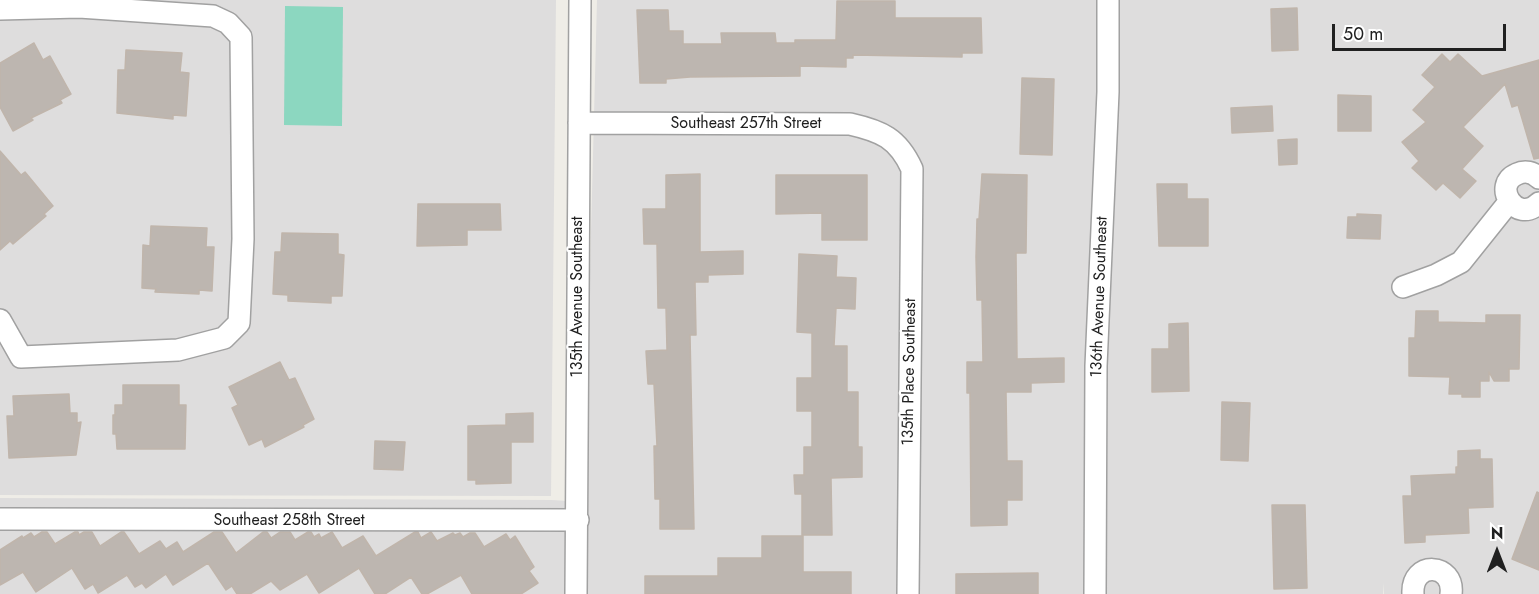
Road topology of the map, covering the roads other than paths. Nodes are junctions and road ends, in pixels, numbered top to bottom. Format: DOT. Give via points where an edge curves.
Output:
graph roads {
  1 [pos="580,0"];
  2 [pos="1108,0"];
  3 [pos="37,4"];
  4 [pos="79,4"];
  5 [pos="0,9"];
  6 [pos="579,123"];
  7 [pos="904,152"];
  8 [pos="1539,178"];
  9 [pos="1509,202"];
  10 [pos="1539,203"];
  11 [pos="1403,287"];
  12 [pos="0,320"];
  13 [pos="0,519"];
  14 [pos="578,520"];
  15 [pos="576,594"];
  16 [pos="908,594"];
  17 [pos="1095,594"];
  18 [pos="1413,594"];
  19 [pos="1451,594"];
  1 -- 6 [label="street, 135th Avenue Southeast"];
  2 -- 17 [label="street, 136th Avenue Southeast" via="1108,92 1096,366"];
  3 -- 4 [label="street"];
  3 -- 5 [label="street"];
  4 -- 12 [label="street" via="213,16 228,23 241,37 243,239 239,323 224,338 178,350 21,357"];
  6 -- 7 [label="street, Southeast 257th Street" via="850,124 873,129"];
  6 -- 14 [label="street, 135th Avenue Southeast"];
  7 -- 16 [label="street, 135th Place Southeast" via="912,169"];
  8 -- 9 [label="street" via="1528,172 1514,175 1506,188"];
  9 -- 10 [label="street" via="1522,209"];
  9 -- 11 [label="street" via="1461,262"];
  13 -- 14 [label="street, Southeast 258th Street"];
  14 -- 15 [label="street, 135th Avenue Southeast"];
  18 -- 19 [label="street" via="1415,579 1435,569 1448,577"];
}
